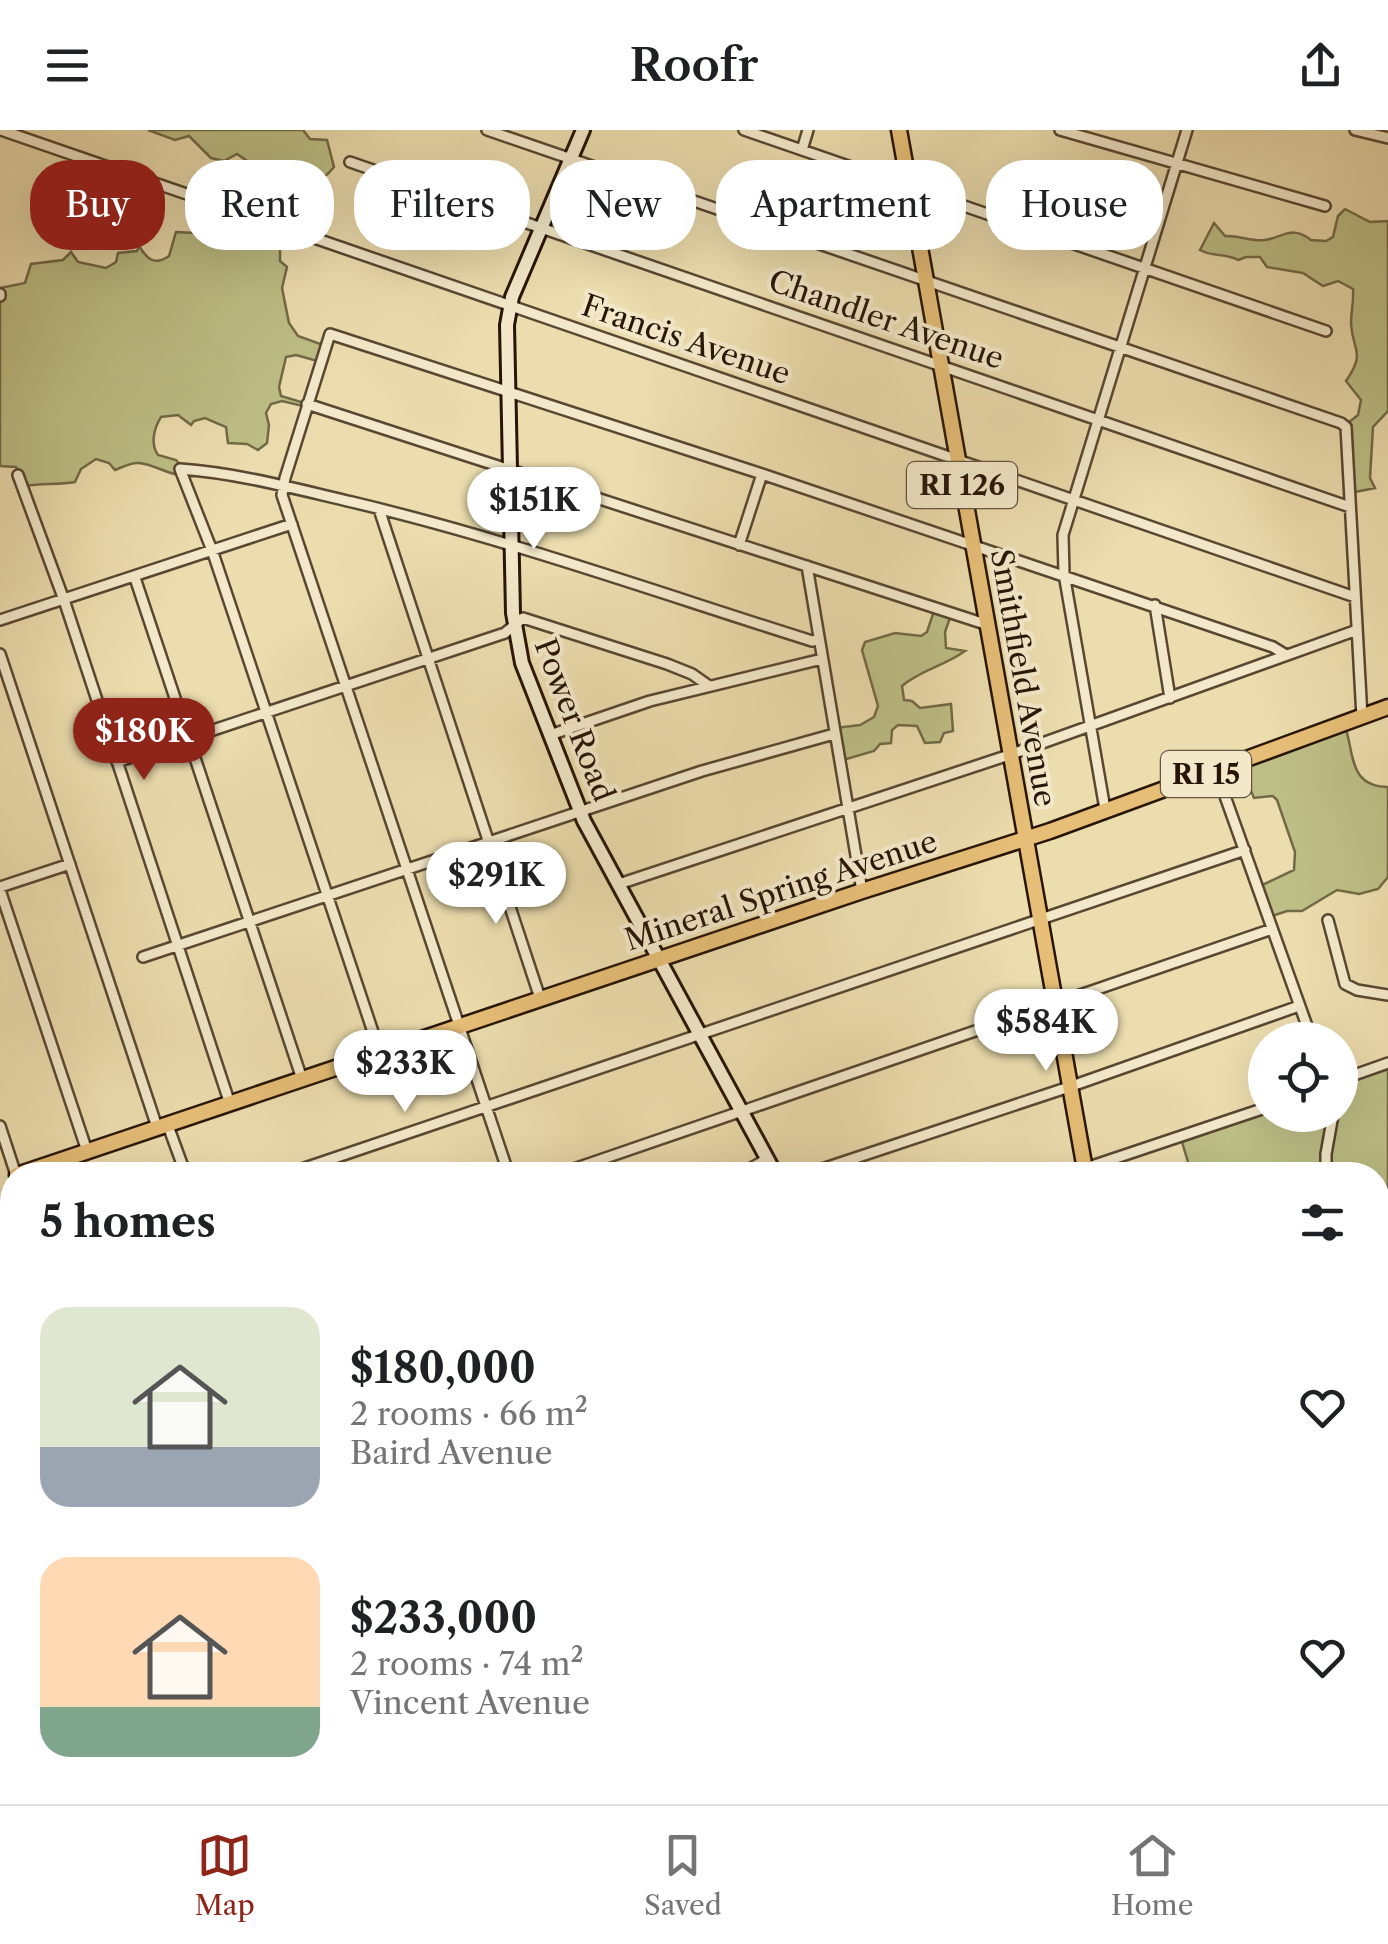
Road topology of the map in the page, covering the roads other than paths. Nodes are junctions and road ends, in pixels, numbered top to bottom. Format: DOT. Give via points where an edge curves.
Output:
graph roads {
  1 [pos="1,130"];
  2 [pos="487,130"];
  3 [pos="584,130"];
  4 [pos="744,130"];
  5 [pos="808,130"];
  6 [pos="899,130"];
  7 [pos="1060,130"];
  8 [pos="1186,130"];
  9 [pos="1355,130"];
  10 [pos="1388,138"];
  11 [pos="802,150"];
  12 [pos="571,159"];
  13 [pos="86,160"];
  14 [pos="832,160"];
  15 [pos="904,160"];
  16 [pos="350,162"];
  17 [pos="1176,165"];
  18 [pos="165,187"];
  19 [pos="966,206"];
  20 [pos="1325,206"];
  21 [pos="542,228"];
  22 [pos="920,250"];
  23 [pos="1144,268"];
  24 [pos="925,280"];
  25 [pos="510,306"];
  26 [pos="1326,332"];
  27 [pos="1121,347"];
  28 [pos="940,366"];
  29 [pos="507,391"];
  30 [pos="307,404"];
  31 [pos="1098,419"];
  32 [pos="956,458"];
  33 [pos="510,470"];
  34 [pos="762,474"];
  35 [pos="18,475"];
  36 [pos="282,486"];
  37 [pos="1073,498"];
  38 [pos="1350,506"];
  39 [pos="379,509"];
  40 [pos="292,524"];
  41 [pos="512,543"];
  42 [pos="972,544"];
  43 [pos="740,545"];
  44 [pos="212,553"];
  45 [pos="807,566"];
  46 [pos="1064,574"];
  47 [pos="135,578"];
  48 [pos="1356,596"];
  49 [pos="64,600"];
  50 [pos="1155,605"];
  51 [pos="0,620"];
  52 [pos="985,624"];
  53 [pos="514,626"];
  54 [pos="1358,630"];
  55 [pos="818,640"];
  56 [pos="0,654"];
  57 [pos="1286,655"];
  58 [pos="426,658"];
  59 [pos="822,659"];
  60 [pos="345,685"];
  61 [pos="709,686"];
  62 [pos="1170,698"];
  63 [pos="1388,707"];
  64 [pos="266,712"];
  65 [pos="1362,717"];
  66 [pos="1090,724"];
  67 [pos="834,734"];
  68 [pos="550,735"];
  69 [pos="189,738"];
  70 [pos="1008,755"];
  71 [pos="117,762"];
  72 [pos="1216,771"];
  73 [pos="848,808"];
  74 [pos="1106,809"];
  75 [pos="580,812"];
  76 [pos="1024,840"];
  77 [pos="488,843"];
  78 [pos="1245,850"];
  79 [pos="70,864"];
  80 [pos="407,869"];
  81 [pos="620,884"];
  82 [pos="0,888"];
  83 [pos="862,891"];
  84 [pos="327,897"];
  85 [pos="1328,920"];
  86 [pos="1039,921"];
  87 [pos="250,924"];
  88 [pos="1272,929"];
  89 [pos="178,946"];
  90 [pos="144,957"];
  91 [pos="661,959"];
  92 [pos="1388,995"];
  93 [pos="540,998"];
  94 [pos="1054,1005"];
  95 [pos="1299,1006"];
  96 [pos="1305,1022"];
  97 [pos="459,1026"];
  98 [pos="701,1034"];
  99 [pos="380,1053"];
  100 [pos="1388,1063"];
  101 [pos="1358,1074"];
  102 [pos="302,1079"];
  103 [pos="1069,1087"];
  104 [pos="230,1104"];
  105 [pos="486,1108"];
  106 [pos="742,1111"];
  107 [pos="1248,1114"];
  108 [pos="162,1125"];
  109 [pos="0,1126"];
  110 [pos="1330,1132"];
  111 [pos="87,1151"];
  112 [pos="767,1158"];
  113 [pos="11,1162"];
  114 [pos="55,1162"];
  115 [pos="180,1162"];
  116 [pos="323,1162"];
  117 [pos="505,1162"];
  118 [pos="594,1162"];
  119 [pos="760,1162"];
  120 [pos="769,1162"];
  121 [pos="843,1162"];
  122 [pos="1083,1162"];
  123 [pos="1113,1162"];
  124 [pos="1326,1162"];
  1 -- 13 [label="street, Francis Avenue"];
  2 -- 12 [label="street"];
  3 -- 12 [label="main road, Power Road"];
  4 -- 11 [label="street"];
  5 -- 11 [label="street"];
  6 -- 15 [label="main road, Smithfield Avenue / RI 126"];
  7 -- 17 [label="street"];
  8 -- 17 [label="street"];
  9 -- 10 [label="street"];
  11 -- 14 [label="street"];
  12 -- 21 [label="main road, Power Road"];
  12 -- 24 [label="street"];
  16 -- 21 [label="street, Chandler Avenue"];
  17 -- 20 [label="street"];
  17 -- 23 [label="street"];
  18 -- 25 [label="street, Francis Avenue"];
  19 -- 23 [label="street"];
  21 -- 25 [label="main road, Power Road"];
  21 -- 28 [label="street, Chandler Avenue"];
  22 -- 24 [label="main road, Smithfield Avenue / RI 126"];
  23 -- 26 [label="street"];
  23 -- 27 [label="street"];
  24 -- 27 [label="street"];
  24 -- 28 [label="main road, Smithfield Avenue / RI 126"];
  25 -- 29 [label="main road, Power Road"];
  25 -- 32 [label="street, Francis Avenue"];
  27 -- 31 [label="street"];
  27 -- 38 [label="street" via="1341,422"];
  28 -- 31 [label="street, Chandler Avenue"];
  28 -- 32 [label="main road, Smithfield Avenue / RI 126"];
  29 -- 30 [label="street" via="330,334"];
  29 -- 33 [label="main road, Power Road"];
  29 -- 34 [label="street"];
  30 -- 33 [label="street"];
  30 -- 36 [label="street"];
  31 -- 37 [label="street"];
  31 -- 38 [label="street, Chandler Avenue"];
  32 -- 37 [label="street, Francis Avenue"];
  32 -- 42 [label="main road, Smithfield Avenue / RI 126"];
  33 -- 41 [label="main road, Power Road"];
  33 -- 43 [label="street"];
  34 -- 42 [label="street"];
  34 -- 43 [label="street"];
  35 -- 49 [label="street"];
  36 -- 39 [label="street"];
  36 -- 40 [label="street"];
  36 -- 44 [label="street" via="180,469"];
  37 -- 46 [label="street" via="1063,535"];
  37 -- 48 [label="street, Francis Avenue"];
  38 -- 48 [label="street"];
  39 -- 41 [label="street"];
  39 -- 58 [label="street"];
  40 -- 44 [label="street"];
  40 -- 60 [label="street"];
  41 -- 53 [label="main road, Power Road"];
  41 -- 55 [label="street"];
  42 -- 46 [label="street"];
  42 -- 52 [label="main road, Smithfield Avenue / RI 126"];
  43 -- 45 [label="street"];
  44 -- 47 [label="street"];
  44 -- 64 [label="street"];
  45 -- 52 [label="street"];
  45 -- 55 [label="street"];
  46 -- 50 [label="street"];
  46 -- 66 [label="street"];
  47 -- 49 [label="street"];
  47 -- 69 [label="street"];
  48 -- 54 [label="street"];
  49 -- 51 [label="street"];
  49 -- 71 [label="street"];
  50 -- 57 [label="street"];
  50 -- 62 [label="street"];
  52 -- 70 [label="main road, Smithfield Avenue / RI 126"];
  53 -- 58 [label="street"];
  53 -- 61 [label="street" via="532,620 668,664"];
  53 -- 68 [label="main road, Power Road"];
  54 -- 57 [label="street"];
  54 -- 65 [label="street"];
  55 -- 59 [label="street"];
  56 -- 79 [label="street"];
  57 -- 62 [label="street"];
  58 -- 60 [label="street"];
  58 -- 77 [label="street"];
  59 -- 61 [label="street"];
  59 -- 67 [label="street"];
  60 -- 64 [label="street"];
  60 -- 80 [label="street"];
  61 -- 68 [label="street"];
  62 -- 66 [label="street"];
  63 -- 65 [label="main road, Mineral Spring Avenue / RI 15"];
  64 -- 69 [label="street"];
  64 -- 84 [label="street"];
  65 -- 72 [label="main road, Mineral Spring Avenue / RI 15"];
  66 -- 70 [label="street"];
  66 -- 74 [label="street"];
  67 -- 73 [label="street"];
  67 -- 75 [label="street"];
  68 -- 75 [label="main road, Power Road"];
  69 -- 71 [label="street"];
  69 -- 87 [label="street"];
  70 -- 73 [label="street"];
  70 -- 76 [label="main road, Smithfield Avenue / RI 126"];
  71 -- 89 [label="street"];
  72 -- 74 [label="main road, Mineral Spring Avenue / RI 15"];
  72 -- 78 [label="street"];
  73 -- 81 [label="street"];
  73 -- 83 [label="street"];
  74 -- 76 [label="main road, Mineral Spring Avenue / RI 15"];
  75 -- 77 [label="street"];
  75 -- 81 [label="main road, Power Road"];
  76 -- 83 [label="main road, Mineral Spring Avenue / RI 15"];
  76 -- 86 [label="main road, Smithfield Avenue / RI 126"];
  77 -- 80 [label="street"];
  77 -- 93 [label="street"];
  78 -- 86 [label="street"];
  78 -- 88 [label="street"];
  79 -- 82 [label="street"];
  79 -- 108 [label="street"];
  80 -- 84 [label="street"];
  80 -- 97 [label="street"];
  81 -- 91 [label="main road, Power Road"];
  82 -- 111 [label="street"];
  83 -- 91 [label="main road, Mineral Spring Avenue / RI 15"];
  84 -- 87 [label="street"];
  84 -- 99 [label="street"];
  85 -- 92 [label="street" via="1345,984"];
  86 -- 94 [label="main road, Smithfield Avenue / RI 126"];
  86 -- 98 [label="street"];
  87 -- 89 [label="street"];
  87 -- 102 [label="street"];
  88 -- 94 [label="street"];
  88 -- 95 [label="street"];
  89 -- 90 [label="street"];
  89 -- 104 [label="street"];
  91 -- 93 [label="main road, Mineral Spring Avenue / RI 15"];
  91 -- 98 [label="main road, Power Road"];
  93 -- 97 [label="main road, Mineral Spring Avenue / RI 15"];
  94 -- 103 [label="main road, Smithfield Avenue / RI 126"];
  94 -- 106 [label="street"];
  95 -- 96 [label="street"];
  95 -- 103 [label="street"];
  97 -- 99 [label="main road, Mineral Spring Avenue / RI 15"];
  97 -- 105 [label="street"];
  98 -- 105 [label="street"];
  98 -- 106 [label="main road, Power Road"];
  99 -- 102 [label="main road, Mineral Spring Avenue / RI 15"];
  100 -- 101 [label="street"];
  102 -- 104 [label="main road, Mineral Spring Avenue / RI 15"];
  103 -- 121 [label="street"];
  103 -- 122 [label="main road, Smithfield Avenue / RI 126"];
  104 -- 108 [label="main road, Mineral Spring Avenue / RI 15"];
  105 -- 116 [label="street"];
  105 -- 117 [label="street"];
  106 -- 112 [label="main road, Power Road"];
  106 -- 118 [label="street"];
  107 -- 123 [label="street"];
  108 -- 111 [label="main road, Mineral Spring Avenue / RI 15"];
  108 -- 115 [label="street"];
  109 -- 113 [label="street"];
  110 -- 124 [label="street"];
  111 -- 114 [label="main road, Mineral Spring Avenue / RI 15"];
  112 -- 119 [label="street"];
  112 -- 120 [label="main road, Power Road"];
}
